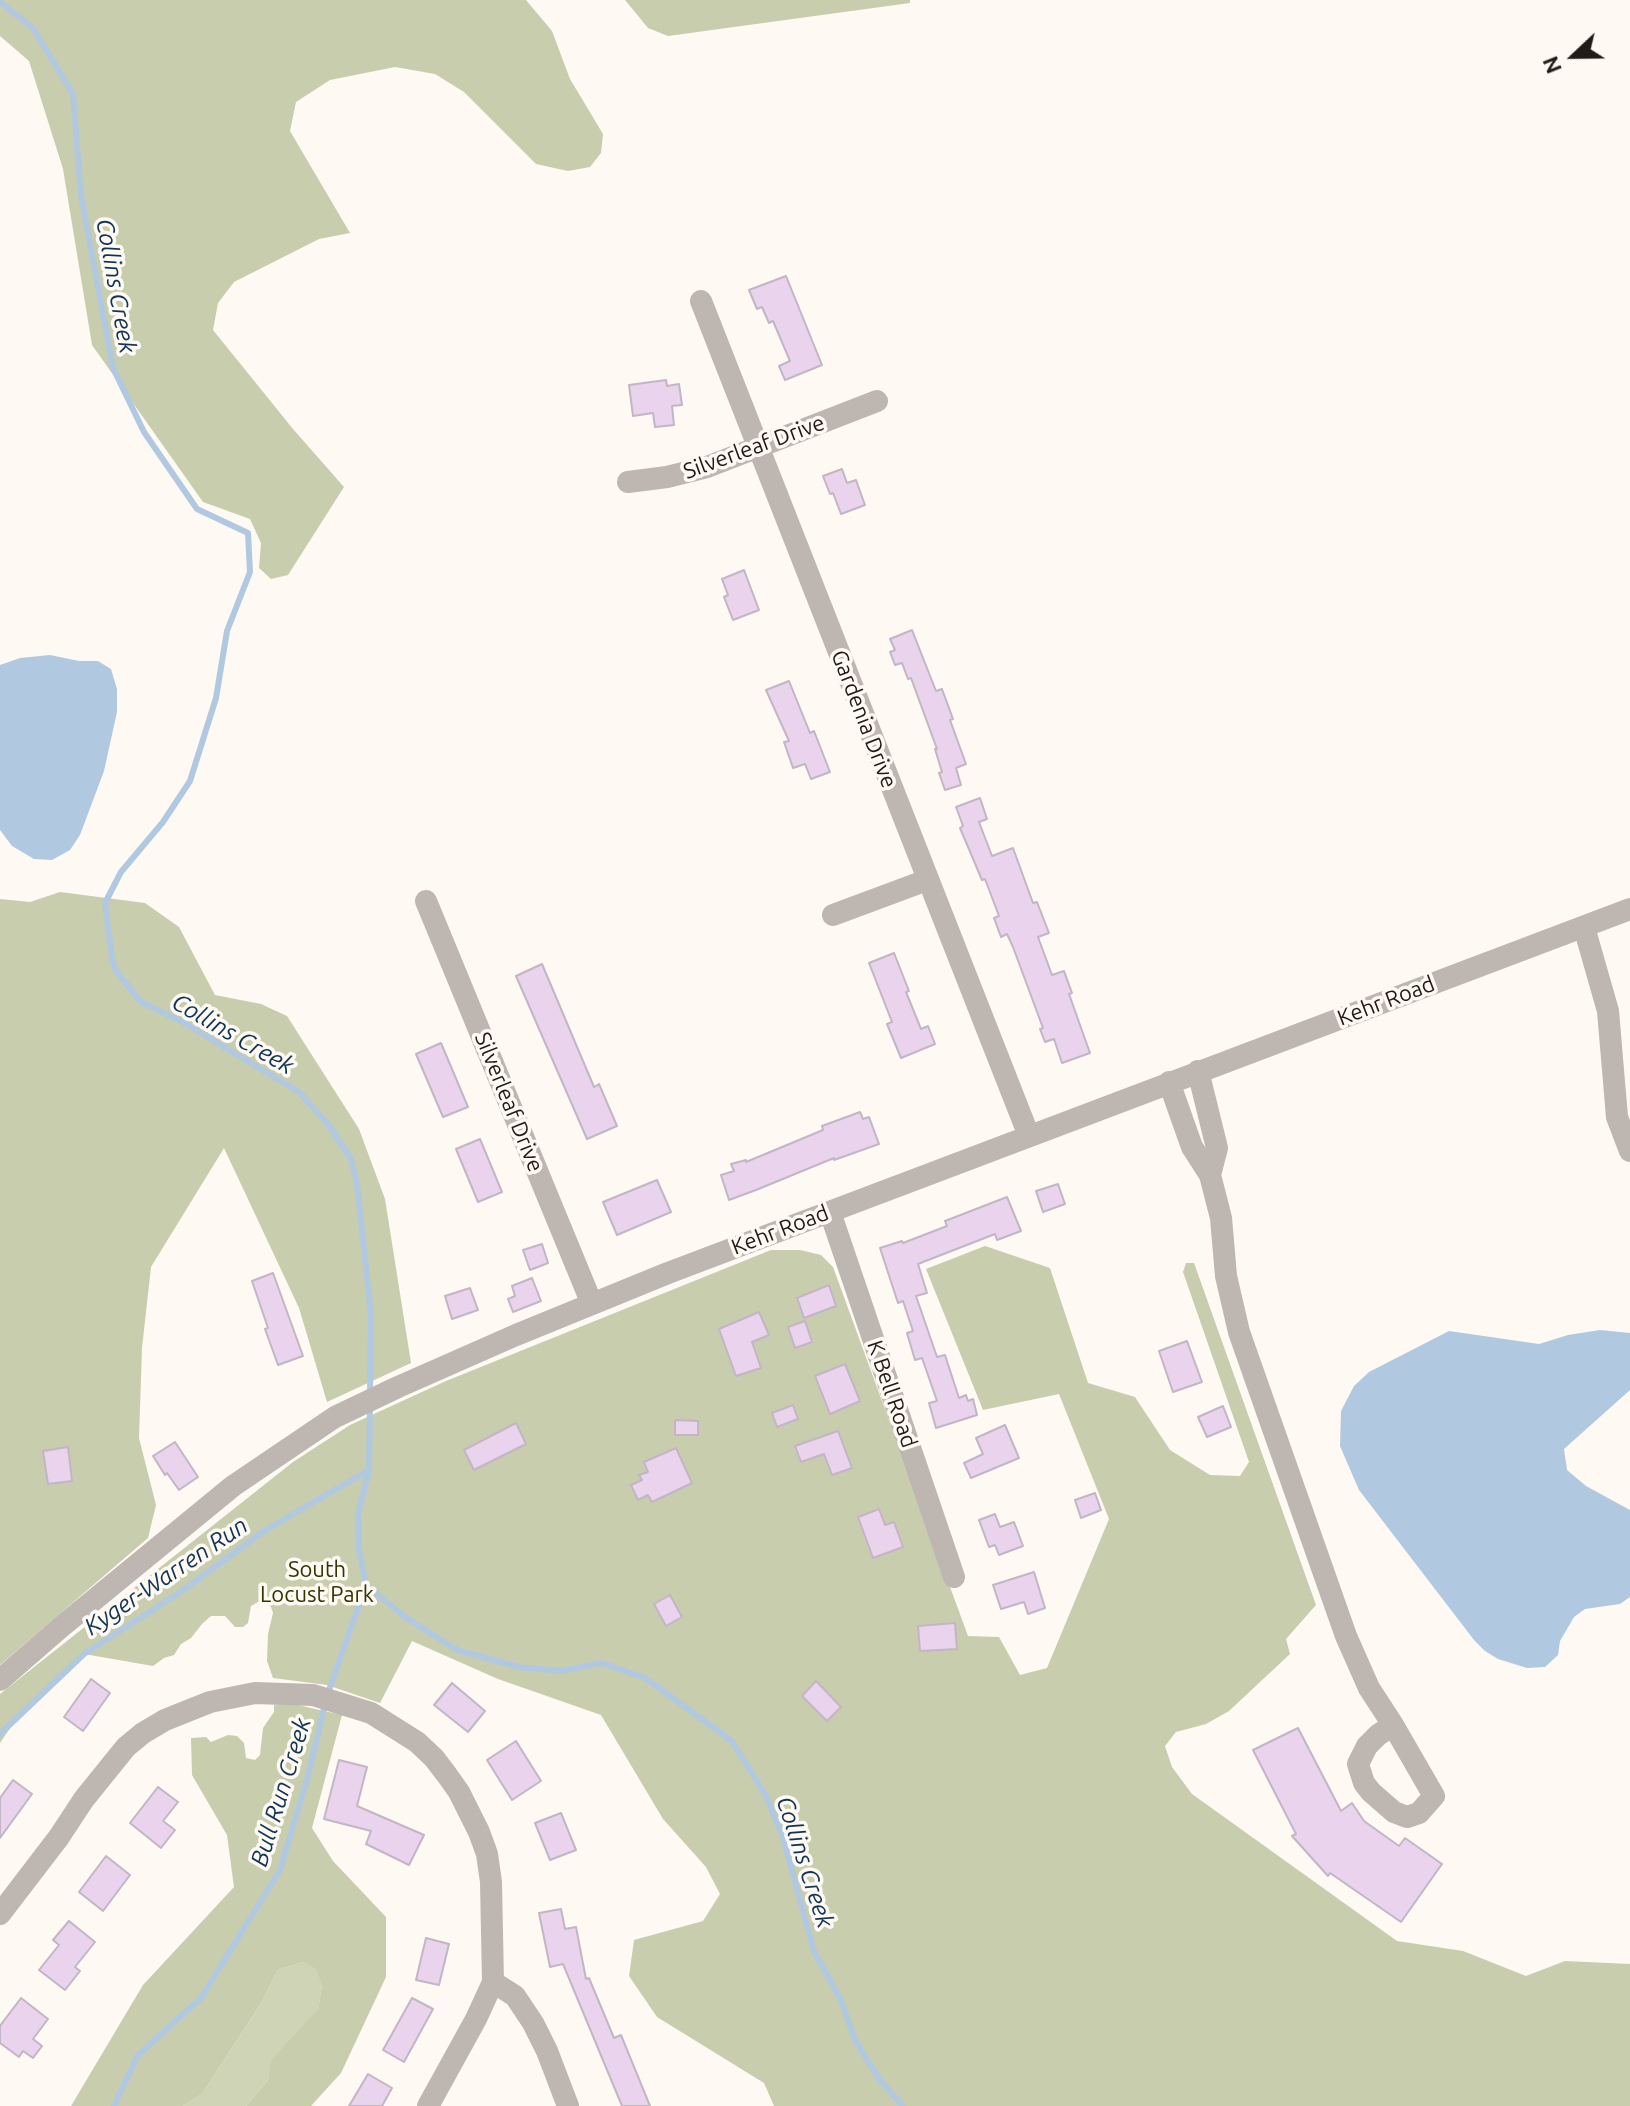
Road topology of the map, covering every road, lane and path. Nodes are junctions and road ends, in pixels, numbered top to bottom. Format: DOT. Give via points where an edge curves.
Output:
graph roads {
  1 [pos="701,301"];
  2 [pos="877,401"];
  3 [pos="757,447"];
  4 [pos="628,482"];
  5 [pos="927,880"];
  6 [pos="426,901"];
  7 [pos="1630,909"];
  8 [pos="833,915"];
  9 [pos="1584,927"];
  10 [pos="1198,1071"];
  11 [pos="1169,1082"];
  12 [pos="1029,1136"];
  13 [pos="1630,1151"];
  14 [pos="1210,1175"];
  15 [pos="830,1212"];
  16 [pos="592,1304"];
  17 [pos="954,1577"];
  18 [pos="0,1680"];
  19 [pos="1393,1725"];
  20 [pos="0,1914"];
  21 [pos="493,1982"];
  22 [pos="428,2106"];
  23 [pos="568,2106"];
  1 -- 3 [label="street, Gardenia Drive"];
  2 -- 3 [label="street, Silverleaf Drive"];
  3 -- 4 [label="street, Silverleaf Drive" via="707,467"];
  3 -- 5 [label="street, Gardenia Drive"];
  5 -- 8 [label="street"];
  5 -- 12 [label="street, Gardenia Drive"];
  6 -- 16 [label="street, Silverleaf Drive"];
  7 -- 9 [label="street, Kehr Road"];
  9 -- 10 [label="street, Kehr Road"];
  9 -- 13 [label="street" via="1608,1011 1617,1117"];
  10 -- 11 [label="street, Kehr Road"];
  10 -- 14 [label="street" via="1217,1148"];
  11 -- 12 [label="street, Kehr Road"];
  11 -- 14 [label="street" via="1192,1147"];
  12 -- 15 [label="street, Kehr Road"];
  14 -- 19 [label="street" via="1239,1332 1346,1636"];
  15 -- 16 [label="street, Kehr Road"];
  15 -- 17 [label="street, K Bell Road"];
  16 -- 18 [label="street, Kehr Road" via="335,1417 233,1486"];
  20 -- 21 [label="street" via="84,1799 143,1733 210,1702 255,1693 313,1695 371,1713 417,1742 447,1775 487,1854"];
  21 -- 22 [label="street"];
  21 -- 23 [label="street" via="515,1996 533,2023"];
}
